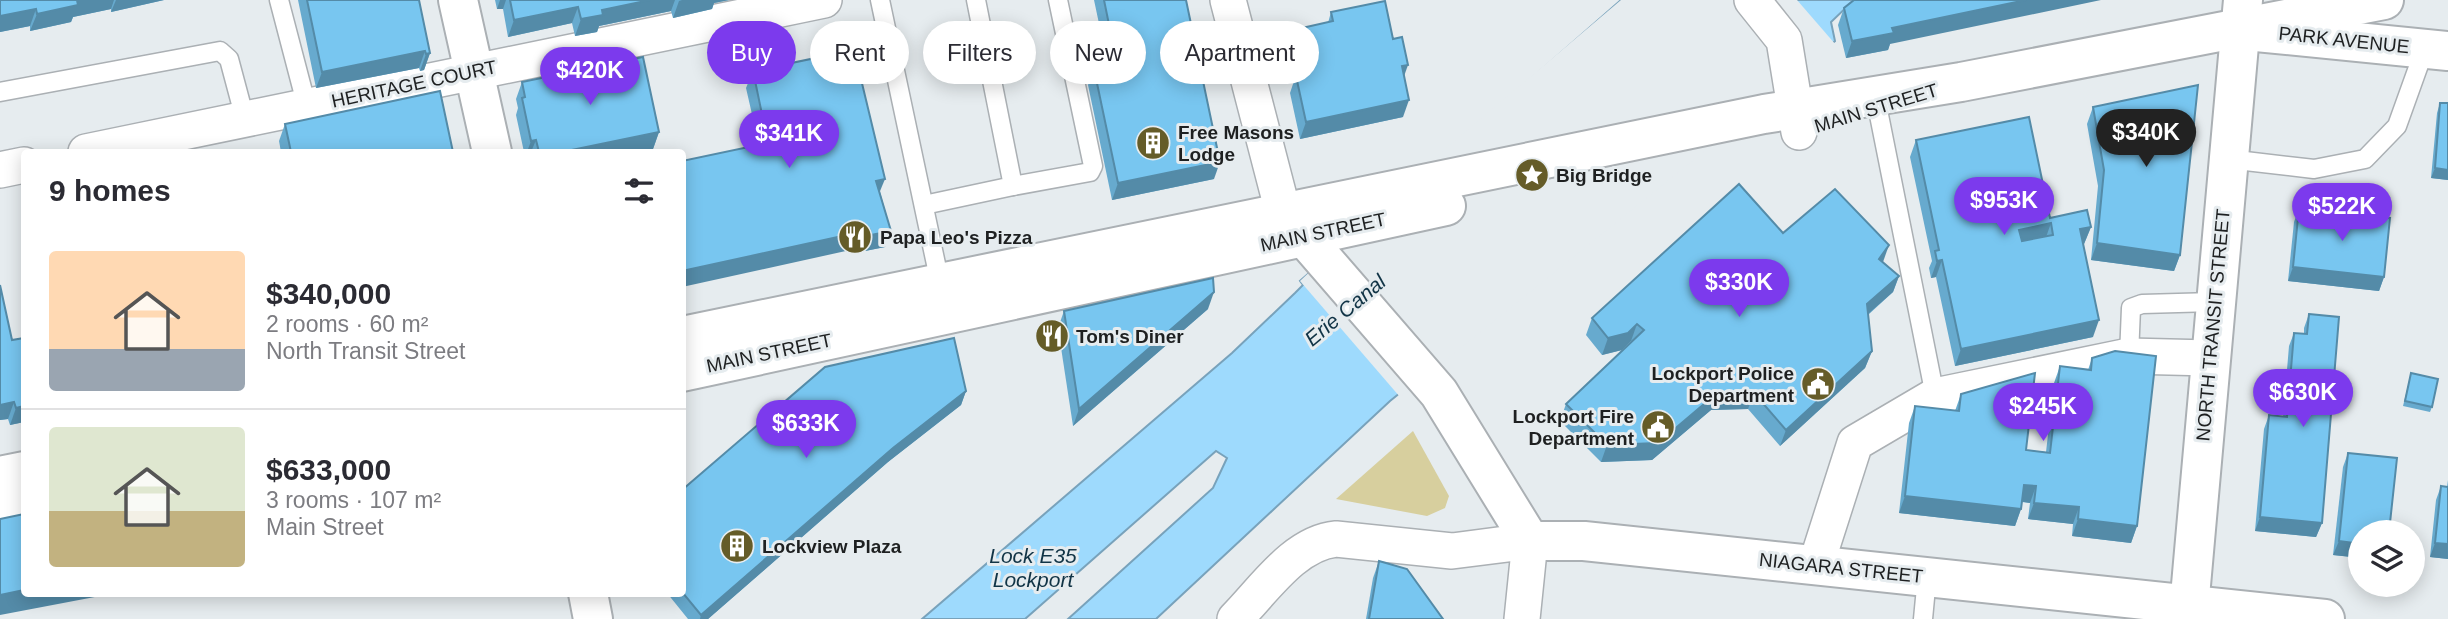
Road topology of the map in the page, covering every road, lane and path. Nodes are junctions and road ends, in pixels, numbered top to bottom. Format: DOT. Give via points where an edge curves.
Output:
graph roads {
  1 [pos="279,0"];
  2 [pos="458,0"];
  3 [pos="824,0"];
  4 [pos="880,0"];
  5 [pos="976,0"];
  6 [pos="1058,0"];
  7 [pos="1228,0"];
  8 [pos="1752,0"];
  9 [pos="2385,0"];
  10 [pos="2241,15"];
  11 [pos="2437,49"];
  12 [pos="474,72"];
  13 [pos="0,92"];
  14 [pos="1876,102"];
  15 [pos="307,107"];
  16 [pos="1788,110"];
  17 [pos="245,119"];
  18 [pos="100,149"];
  19 [pos="491,149"];
  20 [pos="2228,159"];
  21 [pos="21,166"];
  22 [pos="0,169"];
  23 [pos="1013,186"];
  24 [pos="924,205"];
  25 [pos="1303,236"];
  26 [pos="940,283"];
  27 [pos="2214,302"];
  28 [pos="686,334"];
  29 [pos="2129,356"];
  30 [pos="2210,358"];
  31 [pos="686,371"];
  32 [pos="1935,396"];
  33 [pos="21,472"];
  34 [pos="0,476"];
  35 [pos="21,505"];
  36 [pos="0,509"];
  37 [pos="1530,541"];
  38 [pos="1815,565"];
  39 [pos="1927,576"];
  40 [pos="589,597"];
  41 [pos="2189,611"];
  42 [pos="593,619"];
  43 [pos="1236,619"];
  44 [pos="1522,619"];
  45 [pos="1923,619"];
  46 [pos="2325,619"];
  1 -- 15 [label="lane"];
  2 -- 12 [label="main road"];
  3 -- 12 [label="street, HERITAGE COURT"];
  4 -- 24 [label="lane"];
  5 -- 23 [label="lane"];
  6 -- 23 [label="lane" via="1093,166 1090,172"];
  7 -- 25 [label="street"];
  8 -- 16 [label="street" via="1784,40"];
  9 -- 10 [label="main road"];
  10 -- 11 [label="main road, PARK AVENUE"];
  10 -- 14 [label="main road, MAIN STREET"];
  10 -- 20 [label="main road, NORTH TRANSIT STREET"];
  11 -- 20 [label="lane" via="2397,126 2365,159 2314,169"];
  12 -- 15 [label="street, HERITAGE COURT"];
  12 -- 19 [label="main road"];
  13 -- 17 [label="lane" via="220,51 229,59"];
  14 -- 16 [label="main road, MAIN STREET"];
  14 -- 32 [label="lane"];
  15 -- 17 [label="street, HERITAGE COURT"];
  16 -- 25 [label="main road, MAIN STREET" via="1399,188"];
  16 -- 25 [label="main road, MAIN STREET" via="1727,147"];
  17 -- 18 [label="street, HERITAGE COURT"];
  20 -- 27 [label="main road, NORTH TRANSIT STREET"];
  21 -- 22 [label="street"];
  23 -- 24 [label="lane"];
  24 -- 26 [label="lane"];
  25 -- 26 [label="main road, MAIN STREET"];
  25 -- 31 [label="main road, MAIN STREET"];
  25 -- 37 [label="main road" via="1439,394"];
  26 -- 28 [label="main road, MAIN STREET"];
  27 -- 29 [label="lane" via="2131,308"];
  27 -- 30 [label="main road, NORTH TRANSIT STREET"];
  29 -- 30 [label="street"];
  29 -- 32 [label="street"];
  30 -- 41 [label="main road, NORTH TRANSIT STREET"];
  32 -- 38 [label="street" via="1855,443"];
  33 -- 34 [label="main road"];
  35 -- 36 [label="main road"];
  37 -- 38 [label="main road, NIAGARA STREET" via="1584,541"];
  37 -- 43 [label="street" via="1452,551 1323,540 1305,548"];
  37 -- 44 [label="street"];
  38 -- 39 [label="main road, NIAGARA STREET"];
  39 -- 41 [label="main road, NIAGARA STREET"];
  39 -- 45 [label="lane"];
  40 -- 42 [label="main road"];
  41 -- 46 [label="main road, NIAGARA STREET"];
}
